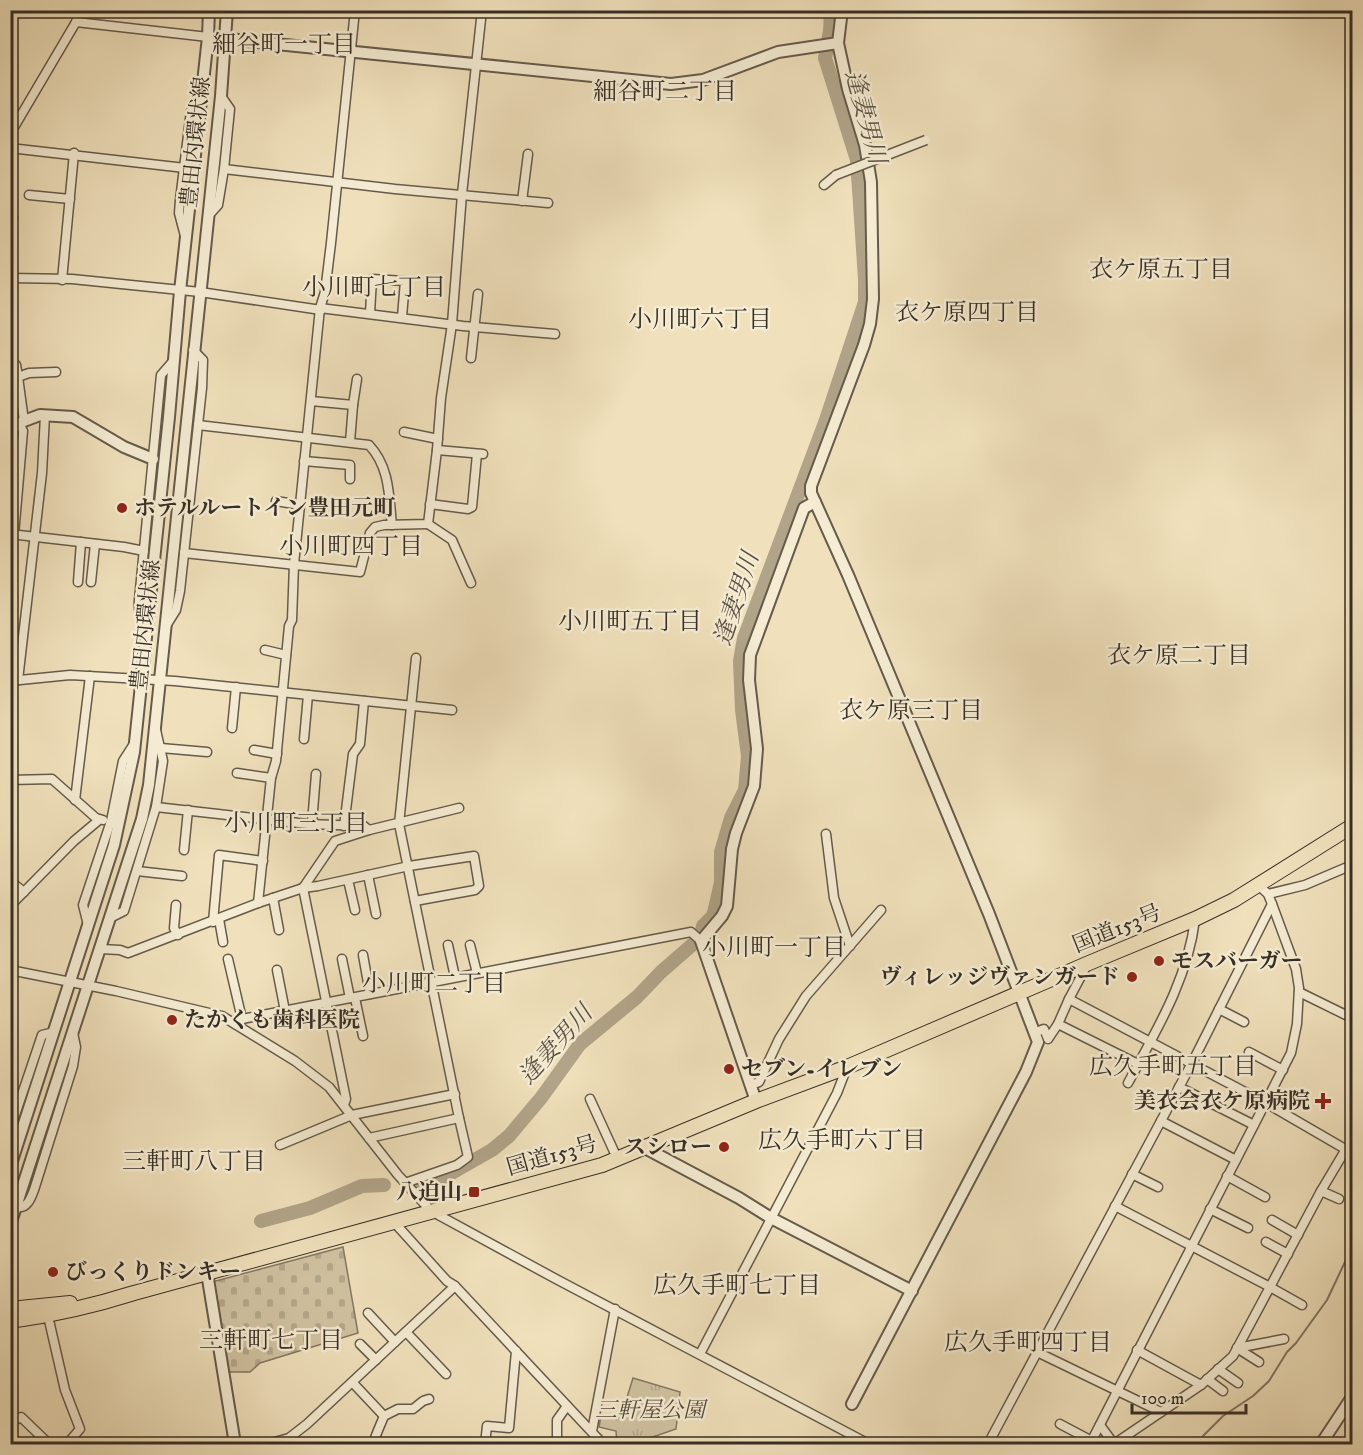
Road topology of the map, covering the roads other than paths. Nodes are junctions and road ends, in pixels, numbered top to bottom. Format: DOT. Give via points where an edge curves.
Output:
graph roads {
  1 [pos="80,10"];
  2 [pos="209,10"];
  3 [pos="227,10"];
  4 [pos="355,10"];
  5 [pos="482,10"];
  6 [pos="842,10"];
  7 [pos="76,22"];
  8 [pos="208,37"];
  9 [pos="226,38"];
  10 [pos="831,44"];
  11 [pos="351,51"];
  12 [pos="476,64"];
  13 [pos="221,96"];
  14 [pos="202,97"];
  15 [pos="10,134"];
  16 [pos="926,140"];
  17 [pos="10,148"];
  18 [pos="74,153"];
  19 [pos="528,154"];
  20 [pos="185,168"];
  21 [pos="224,169"];
  22 [pos="338,182"];
  23 [pos="824,184"];
  24 [pos="462,194"];
  25 [pos="29,195"];
  26 [pos="70,199"];
  27 [pos="522,201"];
  28 [pos="548,203"];
  29 [pos="10,204"];
  30 [pos="208,216"];
  31 [pos="10,220"];
  32 [pos="186,240"];
  33 [pos="10,278"];
  34 [pos="62,280"];
  35 [pos="180,291"];
  36 [pos="200,292"];
  37 [pos="478,294"];
  38 [pos="320,309"];
  39 [pos="370,313"];
  40 [pos="402,317"];
  41 [pos="452,324"];
  42 [pos="474,326"];
  43 [pos="555,334"];
  44 [pos="193,350"];
  45 [pos="471,358"];
  46 [pos="174,360"];
  47 [pos="16,371"];
  48 [pos="56,372"];
  49 [pos="357,380"];
  50 [pos="311,401"];
  51 [pos="353,405"];
  52 [pos="45,415"];
  53 [pos="18,425"];
  54 [pos="198,425"];
  55 [pos="404,432"];
  56 [pos="306,438"];
  57 [pos="438,439"];
  58 [pos="350,442"];
  59 [pos="437,450"];
  60 [pos="194,454"];
  61 [pos="153,459"];
  62 [pos="304,461"];
  63 [pos="181,471"];
  64 [pos="350,479"];
  65 [pos="180,486"];
  66 [pos="150,492"];
  67 [pos="276,501"];
  68 [pos="815,502"];
  69 [pos="189,503"];
  70 [pos="430,504"];
  71 [pos="300,505"];
  72 [pos="159,509"];
  73 [pos="428,524"];
  74 [pos="392,525"];
  75 [pos="12,534"];
  76 [pos="35,537"];
  77 [pos="81,542"];
  78 [pos="95,544"];
  79 [pos="144,551"];
  80 [pos="184,553"];
  81 [pos="294,564"];
  82 [pos="78,582"];
  83 [pos="91,582"];
  84 [pos="471,583"];
  85 [pos="146,626"];
  86 [pos="166,626"];
  87 [pos="265,650"];
  88 [pos="286,655"];
  89 [pos="416,658"];
  90 [pos="90,676"];
  91 [pos="14,680"];
  92 [pos="141,680"];
  93 [pos="159,681"];
  94 [pos="236,687"];
  95 [pos="283,692"];
  96 [pos="308,695"];
  97 [pos="364,701"];
  98 [pos="410,706"];
  99 [pos="452,710"];
  100 [pos="155,727"];
  101 [pos="232,728"];
  102 [pos="304,739"];
  103 [pos="135,743"];
  104 [pos="161,748"];
  105 [pos="254,750"];
  106 [pos="207,752"];
  107 [pos="277,754"];
  108 [pos="237,773"];
  109 [pos="316,774"];
  110 [pos="271,778"];
  111 [pos="10,780"];
  112 [pos="75,800"];
  113 [pos="156,807"];
  114 [pos="459,808"];
  115 [pos="188,810"];
  116 [pos="268,819"];
  117 [pos="99,820"];
  118 [pos="111,821"];
  119 [pos="312,823"];
  120 [pos="344,825"];
  121 [pos="399,825"];
  122 [pos="1353,826"];
  123 [pos="369,830"];
  124 [pos="826,834"];
  125 [pos="184,850"];
  126 [pos="263,861"];
  127 [pos="1353,865"];
  128 [pos="409,866"];
  129 [pos="136,871"];
  130 [pos="368,875"];
  131 [pos="182,876"];
  132 [pos="348,880"];
  133 [pos="10,881"];
  134 [pos="303,888"];
  135 [pos="1263,890"];
  136 [pos="24,892"];
  137 [pos="273,898"];
  138 [pos="415,901"];
  139 [pos="258,903"];
  140 [pos="1272,903"];
  141 [pos="176,905"];
  142 [pos="10,906"];
  143 [pos="355,910"];
  144 [pos="881,910"];
  145 [pos="376,914"];
  146 [pos="110,918"];
  147 [pos="1195,919"];
  148 [pos="216,920"];
  149 [pos="88,926"];
  150 [pos="279,930"];
  151 [pos="178,934"];
  152 [pos="701,941"];
  153 [pos="223,942"];
  154 [pos="448,945"];
  155 [pos="470,945"];
  156 [pos="850,946"];
  157 [pos="100,949"];
  158 [pos="363,955"];
  159 [pos="228,959"];
  160 [pos="342,959"];
  161 [pos="1089,963"];
  162 [pos="10,970"];
  163 [pos="277,970"];
  164 [pos="477,973"];
  165 [pos="455,978"];
  166 [pos="69,982"];
  167 [pos="431,982"];
  168 [pos="89,987"];
  169 [pos="1020,992"];
  170 [pos="1299,992"];
  171 [pos="370,994"];
  172 [pos="353,998"];
  173 [pos="1069,999"];
  174 [pos="327,1003"];
  175 [pos="1219,1009"];
  176 [pos="285,1011"];
  177 [pos="1353,1018"];
  178 [pos="238,1021"];
  179 [pos="1244,1022"];
  180 [pos="1058,1024"];
  181 [pos="54,1032"];
  182 [pos="1036,1032"];
  183 [pos="73,1033"];
  184 [pos="363,1036"];
  185 [pos="1150,1041"];
  186 [pos="1249,1052"];
  187 [pos="1138,1064"];
  188 [pos="1192,1064"];
  189 [pos="847,1067"];
  190 [pos="1283,1070"];
  191 [pos="1128,1083"];
  192 [pos="751,1085"];
  193 [pos="1179,1088"];
  194 [pos="455,1094"];
  195 [pos="590,1099"];
  196 [pos="756,1101"];
  197 [pos="1266,1103"];
  198 [pos="344,1105"];
  199 [pos="352,1115"];
  200 [pos="459,1118"];
  201 [pos="1161,1121"];
  202 [pos="1254,1125"];
  203 [pos="10,1130"];
  204 [pos="369,1138"];
  205 [pos="280,1145"];
  206 [pos="645,1148"];
  207 [pos="1349,1151"];
  208 [pos="617,1158"];
  209 [pos="1236,1160"];
  210 [pos="10,1167"];
  211 [pos="1132,1174"];
  212 [pos="1227,1176"];
  213 [pos="405,1183"];
  214 [pos="1158,1187"];
  215 [pos="1321,1191"];
  216 [pos="1265,1197"];
  217 [pos="1339,1199"];
  218 [pos="1114,1206"];
  219 [pos="17,1207"];
  220 [pos="1210,1209"];
  221 [pos="431,1211"];
  222 [pos="771,1218"];
  223 [pos="1272,1220"];
  224 [pos="393,1221"];
  225 [pos="10,1226"];
  226 [pos="1248,1228"];
  227 [pos="1298,1235"];
  228 [pos="1266,1242"];
  229 [pos="1190,1247"];
  230 [pos="1288,1254"];
  231 [pos="207,1273"];
  232 [pos="455,1286"];
  233 [pos="1270,1287"];
  234 [pos="912,1291"];
  235 [pos="134,1293"];
  236 [pos="1302,1305"];
  237 [pos="10,1309"];
  238 [pos="615,1309"];
  239 [pos="368,1313"];
  240 [pos="48,1316"];
  241 [pos="10,1321"];
  242 [pos="406,1332"];
  243 [pos="1284,1339"];
  244 [pos="395,1342"];
  245 [pos="360,1344"];
  246 [pos="1237,1348"];
  247 [pos="1137,1350"];
  248 [pos="516,1351"];
  249 [pos="1037,1352"];
  250 [pos="700,1354"];
  251 [pos="376,1360"];
  252 [pos="1259,1362"];
  253 [pos="1218,1369"];
  254 [pos="446,1374"];
  255 [pos="1204,1382"];
  256 [pos="353,1383"];
  257 [pos="1238,1383"];
  258 [pos="1117,1390"];
  259 [pos="1223,1391"];
  260 [pos="1353,1397"];
  261 [pos="429,1400"];
  262 [pos="852,1404"];
  263 [pos="567,1406"];
  264 [pos="1161,1412"];
  265 [pos="384,1416"];
  266 [pos="10,1424"];
  267 [pos="1060,1424"];
  268 [pos="1100,1425"];
  269 [pos="592,1431"];
  270 [pos="10,1436"];
  271 [pos="557,1438"];
  272 [pos="1091,1443"];
  273 [pos="18,1444"];
  274 [pos="49,1444"];
  275 [pos="67,1444"];
  276 [pos="235,1444"];
  277 [pos="267,1444"];
  278 [pos="373,1444"];
  279 [pos="485,1444"];
  280 [pos="603,1444"];
  281 [pos="869,1444"];
  282 [pos="988,1444"];
  283 [pos="1114,1444"];
  284 [pos="1321,1444"];
  1 -- 7 [label="street"];
  2 -- 8 [label="street, 豊田内環状線"];
  3 -- 9 [label="street, 豊田内環状線"];
  4 -- 11 [label="street"];
  5 -- 12 [label="street"];
  6 -- 10 [label="street"];
  7 -- 8 [label="street"];
  7 -- 15 [label="street"];
  8 -- 9 [label="street"];
  8 -- 14 [label="street, 豊田内環状線"];
  9 -- 11 [label="street"];
  9 -- 13 [label="street, 豊田内環状線"];
  10 -- 12 [label="street" via="766,55 703,80 671,84"];
  10 -- 68 [label="street" via="856,112 869,164 873,299 864,345 811,486"];
  11 -- 12 [label="street"];
  11 -- 22 [label="street"];
  12 -- 24 [label="street"];
  13 -- 21 [label="street" via="230,109"];
  13 -- 30 [label="street, 豊田内環状線"];
  14 -- 20 [label="street" via="191,111"];
  14 -- 32 [label="street, 豊田内環状線"];
  16 -- 23 [label="street, bridge"];
  17 -- 18 [label="street"];
  18 -- 20 [label="street"];
  18 -- 26 [label="street"];
  19 -- 27 [label="street"];
  20 -- 32 [label="street" via="180,213"];
  21 -- 22 [label="street"];
  21 -- 30 [label="street" via="218,205"];
  22 -- 24 [label="street"];
  22 -- 38 [label="street"];
  24 -- 27 [label="street"];
  24 -- 41 [label="street"];
  25 -- 26 [label="street"];
  26 -- 34 [label="street"];
  27 -- 28 [label="street"];
  29 -- 31 [label="street"];
  30 -- 36 [label="street, 豊田内環状線"];
  32 -- 35 [label="street, 豊田内環状線"];
  33 -- 34 [label="street"];
  34 -- 35 [label="street"];
  35 -- 36 [label="street"];
  35 -- 46 [label="street, 豊田内環状線"];
  36 -- 38 [label="street"];
  36 -- 44 [label="street, 豊田内環状線"];
  37 -- 42 [label="street"];
  38 -- 39 [label="street"];
  38 -- 50 [label="street"];
  39 -- 40 [label="street"];
  39 -- 40 [label="street" via="372,279 405,280"];
  40 -- 41 [label="street"];
  41 -- 42 [label="street"];
  41 -- 57 [label="street"];
  42 -- 43 [label="street"];
  42 -- 45 [label="street"];
  44 -- 54 [label="street" via="203,360"];
  44 -- 63 [label="street, 豊田内環状線"];
  46 -- 61 [label="street" via="160,375"];
  46 -- 72 [label="street, 豊田内環状線"];
  47 -- 48 [label="street"];
  47 -- 53 [label="street"];
  49 -- 51 [label="street"];
  50 -- 51 [label="street"];
  50 -- 56 [label="street"];
  51 -- 58 [label="street"];
  52 -- 53 [label="street"];
  52 -- 61 [label="street" via="73,417"];
  52 -- 76 [label="street"];
  53 -- 75 [label="street" via="23,432"];
  54 -- 56 [label="street"];
  54 -- 60 [label="street"];
  55 -- 57 [label="street"];
  56 -- 58 [label="street"];
  56 -- 62 [label="street"];
  57 -- 59 [label="street"];
  58 -- 74 [label="street" via="369,445 383,465"];
  59 -- 70 [label="street"];
  59 -- 70 [label="street" via="480,454 472,507"];
  60 -- 63 [label="street"];
  60 -- 69 [label="street"];
  61 -- 66 [label="street"];
  62 -- 64 [label="street" via="350,465"];
  62 -- 71 [label="street"];
  63 -- 65 [label="street, 豊田内環状線"];
  65 -- 69 [label="street"];
  65 -- 86 [label="street, 豊田内環状線"];
  66 -- 72 [label="street"];
  66 -- 79 [label="street"];
  67 -- 71 [label="street"];
  68 -- 152 [label="street" via="804,508 752,648 748,680 757,749 754,786 732,849 727,906"];
  68 -- 169 [label="street"];
  69 -- 80 [label="street"];
  70 -- 73 [label="street"];
  71 -- 81 [label="street"];
  72 -- 85 [label="street, 豊田内環状線"];
  73 -- 74 [label="street"];
  73 -- 84 [label="street" via="452,540"];
  74 -- 81 [label="street" via="375,527 370,533 360,572"];
  75 -- 76 [label="street"];
  76 -- 77 [label="street"];
  76 -- 91 [label="street"];
  77 -- 78 [label="street"];
  77 -- 82 [label="street"];
  78 -- 79 [label="street"];
  78 -- 83 [label="street"];
  79 -- 85 [label="street" via="138,609"];
  80 -- 81 [label="street"];
  80 -- 86 [label="street" via="176,610"];
  81 -- 88 [label="street"];
  85 -- 92 [label="street, 豊田内環状線"];
  86 -- 93 [label="street, 豊田内環状線"];
  87 -- 88 [label="street"];
  88 -- 95 [label="street"];
  89 -- 98 [label="street"];
  90 -- 91 [label="street"];
  90 -- 92 [label="street"];
  90 -- 112 [label="street"];
  92 -- 93 [label="street"];
  92 -- 103 [label="street, 豊田内環状線"];
  93 -- 94 [label="street"];
  93 -- 100 [label="street, 豊田内環状線"];
  94 -- 95 [label="street"];
  94 -- 101 [label="street"];
  95 -- 96 [label="street"];
  95 -- 107 [label="street"];
  96 -- 97 [label="street"];
  96 -- 102 [label="street"];
  97 -- 98 [label="street"];
  97 -- 120 [label="street"];
  98 -- 99 [label="street"];
  98 -- 121 [label="street"];
  100 -- 104 [label="street"];
  100 -- 146 [label="street, 豊田内環状線" via="142,819"];
  103 -- 118 [label="street" via="123,761"];
  103 -- 149 [label="street, 豊田内環状線" via="114,845"];
  104 -- 106 [label="street"];
  104 -- 113 [label="street" via="163,761"];
  105 -- 107 [label="street"];
  107 -- 110 [label="street"];
  108 -- 110 [label="street"];
  109 -- 119 [label="street"];
  110 -- 116 [label="street"];
  111 -- 112 [label="street" via="52,779"];
  112 -- 117 [label="street"];
  113 -- 115 [label="street"];
  113 -- 129 [label="street"];
  114 -- 121 [label="street"];
  115 -- 116 [label="street"];
  115 -- 125 [label="street"];
  116 -- 119 [label="street"];
  116 -- 126 [label="street"];
  117 -- 118 [label="street"];
  117 -- 136 [label="street"];
  118 -- 149 [label="street" via="83,905"];
  119 -- 120 [label="street"];
  120 -- 123 [label="street"];
  121 -- 123 [label="street"];
  121 -- 128 [label="street"];
  122 -- 135 [label="highway, 国道153号"];
  123 -- 134 [label="street" via="335,841"];
  124 -- 156 [label="street" via="834,898"];
  126 -- 139 [label="street"];
  126 -- 148 [label="street" via="219,855"];
  127 -- 135 [label="street" via="1305,885"];
  128 -- 130 [label="street"];
  128 -- 138 [label="street"];
  128 -- 138 [label="street" via="474,856 478,886 475,890"];
  129 -- 131 [label="street"];
  129 -- 146 [label="street" via="124,910"];
  130 -- 132 [label="street"];
  130 -- 145 [label="street"];
  132 -- 134 [label="street"];
  132 -- 143 [label="street"];
  133 -- 136 [label="street"];
  134 -- 137 [label="street"];
  134 -- 174 [label="street"];
  135 -- 140 [label="street"];
  135 -- 147 [label="highway, 国道153号"];
  136 -- 142 [label="street"];
  137 -- 139 [label="street"];
  137 -- 150 [label="street"];
  138 -- 167 [label="street"];
  139 -- 148 [label="street"];
  140 -- 170 [label="street" via="1296,969"];
  140 -- 175 [label="street"];
  141 -- 151 [label="street" via="174,928"];
  144 -- 156 [label="street"];
  146 -- 157 [label="street, 豊田内環状線"];
  147 -- 161 [label="highway, 国道153号"];
  147 -- 185 [label="street" via="1186,968"];
  148 -- 151 [label="street"];
  148 -- 153 [label="street"];
  149 -- 166 [label="street, 豊田内環状線"];
  151 -- 157 [label="street" via="128,953"];
  152 -- 164 [label="street" via="691,932"];
  152 -- 192 [label="street"];
  154 -- 165 [label="street"];
  155 -- 164 [label="street"];
  156 -- 192 [label="street" via="806,996 779,1039 759,1082"];
  157 -- 168 [label="street, 豊田内環状線"];
  158 -- 171 [label="street"];
  159 -- 178 [label="street"];
  160 -- 172 [label="street"];
  161 -- 169 [label="highway, 国道153号"];
  161 -- 173 [label="street"];
  162 -- 166 [label="street"];
  163 -- 176 [label="street"];
  164 -- 165 [label="street"];
  165 -- 167 [label="street"];
  166 -- 168 [label="street"];
  166 -- 181 [label="street, 豊田内環状線"];
  167 -- 171 [label="street"];
  167 -- 194 [label="street"];
  168 -- 178 [label="street"];
  168 -- 183 [label="street, 豊田内環状線"];
  169 -- 182 [label="street"];
  169 -- 189 [label="highway, 国道153号"];
  170 -- 177 [label="street"];
  170 -- 190 [label="street" via="1295,1040"];
  171 -- 172 [label="street"];
  172 -- 174 [label="street"];
  172 -- 184 [label="street"];
  173 -- 180 [label="street"];
  173 -- 185 [label="street"];
  174 -- 176 [label="street"];
  174 -- 198 [label="street"];
  175 -- 179 [label="street"];
  175 -- 188 [label="street"];
  176 -- 178 [label="street"];
  178 -- 198 [label="street" via="318,1077"];
  180 -- 182 [label="street" via="1048,1039 1044,1029"];
  180 -- 187 [label="street"];
  181 -- 203 [label="street" via="42,1035"];
  181 -- 210 [label="street, 豊田内環状線"];
  182 -- 234 [label="street" via="1037,1047 1026,1072"];
  183 -- 219 [label="street, 豊田内環状線"];
  183 -- 219 [label="street" via="73,1066 32,1195 30,1201"];
  185 -- 187 [label="street"];
  185 -- 188 [label="street"];
  186 -- 190 [label="street"];
  187 -- 191 [label="street"];
  188 -- 193 [label="street"];
  188 -- 197 [label="street"];
  189 -- 196 [label="highway, 国道153号"];
  189 -- 222 [label="street"];
  190 -- 197 [label="street"];
  192 -- 196 [label="street"];
  193 -- 201 [label="street"];
  193 -- 202 [label="street"];
  194 -- 199 [label="street"];
  194 -- 200 [label="street"];
  195 -- 208 [label="street"];
  196 -- 206 [label="highway, 国道153号"];
  197 -- 202 [label="street"];
  197 -- 207 [label="street"];
  198 -- 199 [label="street"];
  199 -- 204 [label="street"];
  199 -- 205 [label="street"];
  200 -- 204 [label="street"];
  200 -- 213 [label="street" via="468,1156 457,1165"];
  201 -- 209 [label="street"];
  201 -- 211 [label="street"];
  202 -- 209 [label="street"];
  204 -- 213 [label="street"];
  206 -- 208 [label="highway, 国道153号"];
  206 -- 222 [label="street"];
  207 -- 215 [label="street"];
  208 -- 221 [label="highway, 国道153号"];
  209 -- 212 [label="street"];
  211 -- 214 [label="street"];
  211 -- 218 [label="street"];
  212 -- 216 [label="street"];
  212 -- 220 [label="street"];
  213 -- 221 [label="street"];
  215 -- 217 [label="street"];
  215 -- 227 [label="street"];
  218 -- 229 [label="street"];
  218 -- 249 [label="street"];
  219 -- 225 [label="street, 豊田内環状線"];
  220 -- 226 [label="street"];
  220 -- 229 [label="street"];
  221 -- 224 [label="highway, 国道153号"];
  221 -- 238 [label="street"];
  222 -- 234 [label="street"];
  222 -- 250 [label="street"];
  223 -- 227 [label="street"];
  224 -- 231 [label="highway, 国道153号"];
  224 -- 232 [label="street"];
  227 -- 230 [label="street"];
  228 -- 230 [label="street"];
  229 -- 233 [label="street"];
  229 -- 247 [label="street"];
  230 -- 233 [label="street"];
  231 -- 235 [label="highway, 国道153号"];
  231 -- 276 [label="street"];
  232 -- 242 [label="street"];
  232 -- 248 [label="street"];
  233 -- 236 [label="street"];
  233 -- 246 [label="street"];
  234 -- 262 [label="street"];
  235 -- 237 [label="highway, 国道153号" via="118,1292 58,1305"];
  235 -- 240 [label="highway, 国道153号"];
  238 -- 250 [label="street"];
  238 -- 269 [label="street"];
  239 -- 244 [label="street"];
  240 -- 241 [label="highway, 国道153号"];
  240 -- 275 [label="street" via="65,1390 80,1429"];
  242 -- 244 [label="street"];
  242 -- 254 [label="street"];
  243 -- 246 [label="street"];
  244 -- 251 [label="street"];
  245 -- 251 [label="street"];
  246 -- 252 [label="street"];
  246 -- 253 [label="street"];
  247 -- 255 [label="street"];
  247 -- 258 [label="street"];
  248 -- 263 [label="street"];
  248 -- 279 [label="street" via="509,1428 487,1426"];
  249 -- 258 [label="street"];
  249 -- 282 [label="street"];
  250 -- 281 [label="street"];
  251 -- 256 [label="street"];
  253 -- 255 [label="street"];
  253 -- 257 [label="street"];
  255 -- 259 [label="street"];
  255 -- 264 [label="street"];
  256 -- 265 [label="street"];
  256 -- 277 [label="street" via="288,1438"];
  258 -- 264 [label="street"];
  258 -- 268 [label="street"];
  260 -- 284 [label="street"];
  261 -- 265 [label="street" via="413,1409 398,1409"];
  263 -- 269 [label="street"];
  263 -- 271 [label="street" via="557,1420"];
  264 -- 283 [label="street"];
  265 -- 278 [label="street"];
  266 -- 274 [label="street" via="21,1417"];
  267 -- 272 [label="street"];
  268 -- 272 [label="street"];
  268 -- 283 [label="street"];
  269 -- 280 [label="street"];
  270 -- 273 [label="street"];
}
